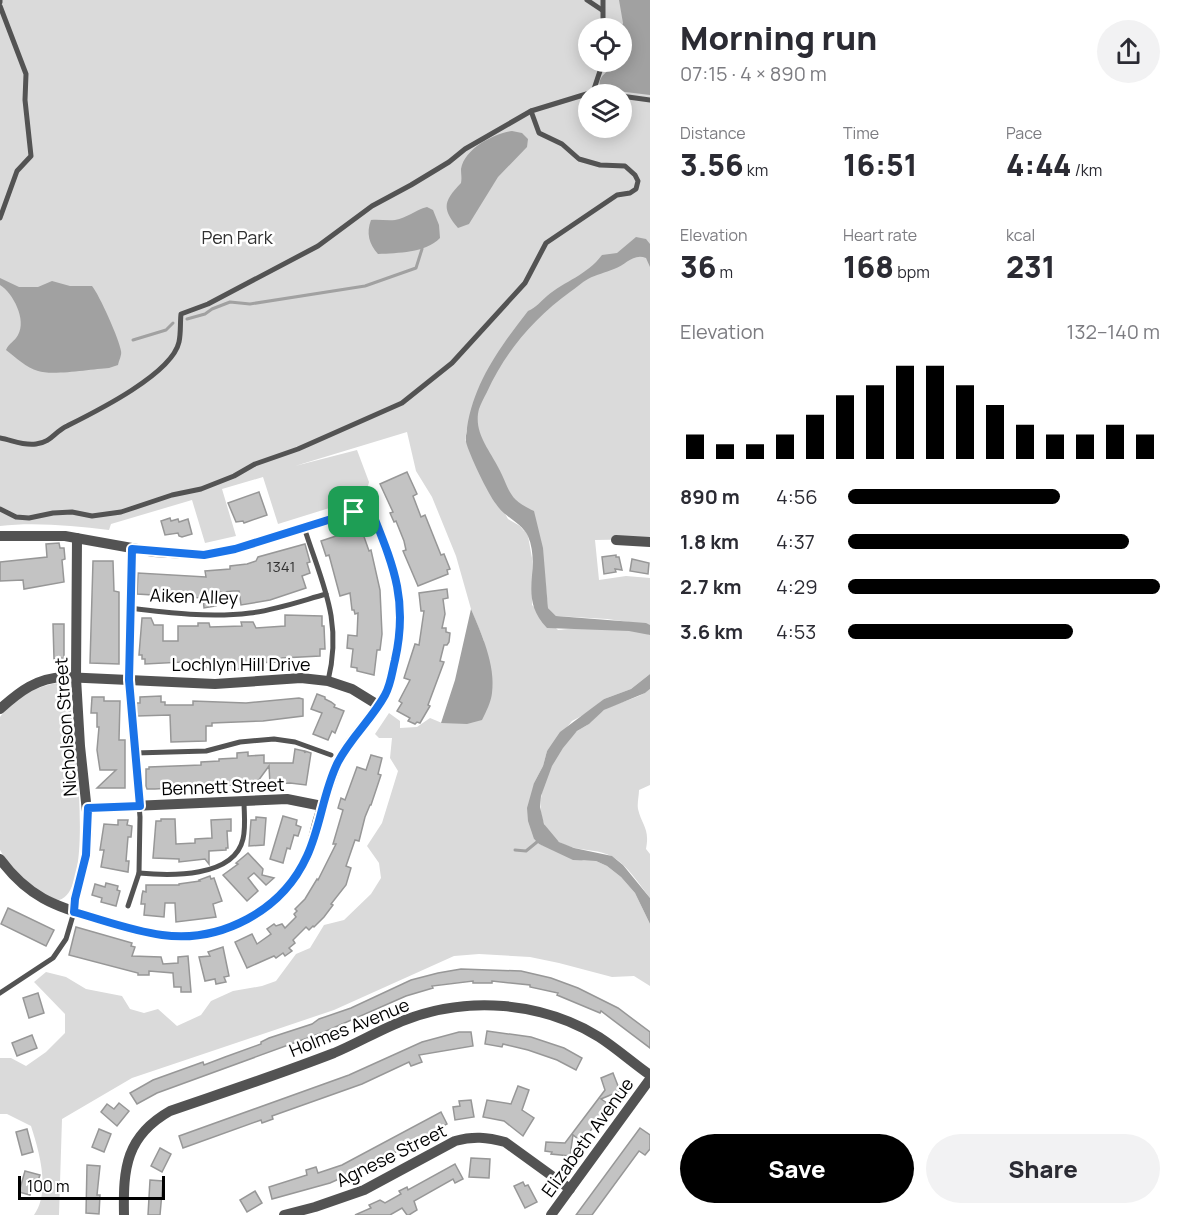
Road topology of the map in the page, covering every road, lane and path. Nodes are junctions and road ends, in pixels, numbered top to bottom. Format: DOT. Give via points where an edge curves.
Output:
graph roads {
  1 [pos="587,0"];
  2 [pos="603,0"];
  3 [pos="0,3"];
  4 [pos="602,10"];
  5 [pos="602,18"];
  6 [pos="578,97"];
  7 [pos="632,98"];
  8 [pos="650,100"];
  9 [pos="531,111"];
  10 [pos="0,218"];
  11 [pos="0,438"];
  12 [pos="0,508"];
  13 [pos="304,527"];
  14 [pos="0,536"];
  15 [pos="77,538"];
  16 [pos="616,540"];
  17 [pos="650,542"];
  18 [pos="132,549"];
  19 [pos="326,594"];
  20 [pos="130,608"];
  21 [pos="76,678"];
  22 [pos="129,680"];
  23 [pos="328,681"];
  24 [pos="378,705"];
  25 [pos="0,709"];
  26 [pos="135,753"];
  27 [pos="331,755"];
  28 [pos="244,801"];
  29 [pos="140,806"];
  30 [pos="322,806"];
  31 [pos="88,808"];
  32 [pos="0,859"];
  33 [pos="139,873"];
  34 [pos="128,906"];
  35 [pos="74,912"];
  36 [pos="0,993"];
  37 [pos="650,1077"];
  38 [pos="570,1189"];
  39 [pos="124,1215"];
  40 [pos="284,1215"];
  41 [pos="551,1215"];
  1 -- 4 [label="lane"];
  2 -- 4 [label="lane"];
  3 -- 10 [label="lane" via="26,74 31,156 17,171"];
  4 -- 5 [label="lane"];
  6 -- 9 [label="lane"];
  7 -- 8 [label="lane"];
  9 -- 11 [label="lane" via="372,206 318,246 181,314 179,344 165,364 130,392 63,428 52,440 27,445"];
  9 -- 12 [label="lane" via="539,133 562,144 579,159 625,166 638,181 636,189 617,195 546,243 525,283 452,363 402,403 201,489 122,512 92,516 53,513 30,518 16,517"];
  13 -- 18 [label="street" via="204,555"];
  13 -- 19 [label="lane"];
  13 -- 24 [label="street" via="370,507 392,562 400,597 397,652 389,688"];
  14 -- 15 [label="street"];
  15 -- 18 [label="street"];
  15 -- 21 [label="street, Nicholson Street"];
  16 -- 17 [label="street"];
  18 -- 20 [label="lane"];
  19 -- 20 [label="lane, Aiken Alley" via="269,610 233,615"];
  19 -- 23 [label="lane" via="334,629"];
  20 -- 22 [label="lane"];
  21 -- 22 [label="street, Lochlyn Hill Drive"];
  21 -- 25 [label="street, Lochlyn Hill Drive" via="53,678 28,685"];
  21 -- 31 [label="street, Nicholson Street"];
  22 -- 23 [label="street, Lochlyn Hill Drive" via="215,684 301,678"];
  22 -- 26 [label="lane"];
  23 -- 24 [label="street, Lochlyn Hill Drive" via="352,689"];
  24 -- 30 [label="street" via="338,762"];
  26 -- 27 [label="lane" via="206,751 274,739"];
  26 -- 29 [label="lane"];
  28 -- 29 [label="street, Bennett Street"];
  28 -- 30 [label="street, Bennett Street" via="287,799"];
  28 -- 33 [label="lane" via="244,839 229,859 184,875"];
  29 -- 31 [label="street, Bennett Street"];
  29 -- 33 [label="lane"];
  30 -- 35 [label="street" via="307,857 290,884 267,907 235,925 199,935 162,935"];
  31 -- 35 [label="street, Nicholson Street" via="86,855"];
  32 -- 35 [label="street" via="28,889"];
  33 -- 34 [label="lane"];
  35 -- 36 [label="lane" via="66,939 53,958"];
  37 -- 38 [label="street, Elizabeth Avenue"];
  37 -- 39 [label="street, Holmes Avenue" via="599,1037 540,1012 473,1005 424,1014 335,1052 159,1117 139,1136 128,1160"];
  38 -- 40 [label="street, Agnese Street" via="505,1142 467,1138 364,1190"];
  38 -- 41 [label="street, Elizabeth Avenue"];
}
